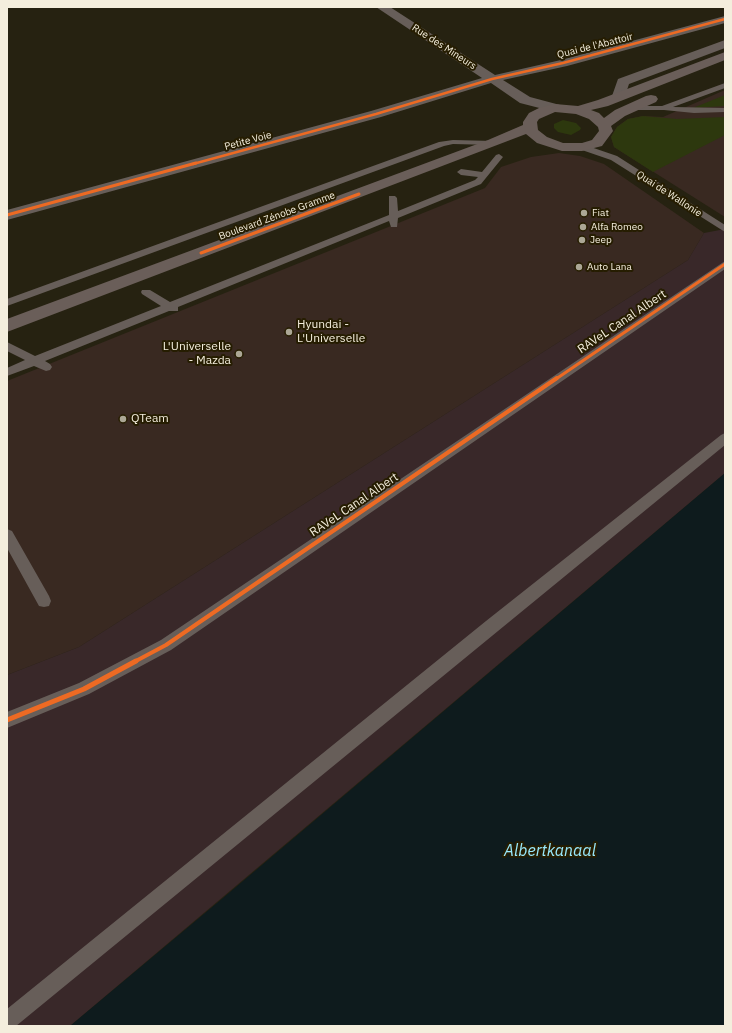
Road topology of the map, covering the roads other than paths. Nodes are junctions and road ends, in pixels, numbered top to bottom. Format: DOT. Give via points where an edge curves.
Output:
graph roads {
  1 [pos="382,7"];
  2 [pos="725,19"];
  3 [pos="725,44"];
  4 [pos="725,56"];
  5 [pos="492,79"];
  6 [pos="725,85"];
  7 [pos="663,94"];
  8 [pos="618,96"];
  9 [pos="525,100"];
  10 [pos="555,108"];
  11 [pos="630,108"];
  12 [pos="663,108"];
  13 [pos="578,110"];
  14 [pos="725,110"];
  15 [pos="532,122"];
  16 [pos="603,132"];
  17 [pos="582,147"];
  18 [pos="496,150"];
  19 [pos="614,158"];
  20 [pos="461,172"];
  21 [pos="484,175"];
  22 [pos="392,198"];
  23 [pos="7,215"];
  24 [pos="394,220"];
  25 [pos="725,229"];
  26 [pos="725,264"];
  27 [pos="146,292"];
  28 [pos="7,303"];
  29 [pos="173,309"];
  30 [pos="7,326"];
  31 [pos="7,346"];
  32 [pos="34,360"];
  33 [pos="46,367"];
  34 [pos="7,372"];
  35 [pos="725,438"];
  36 [pos="7,535"];
  37 [pos="44,601"];
  38 [pos="7,720"];
  39 [pos="7,1021"];
  1 -- 5 [label="street, Rue des Mineurs"];
  2 -- 5 [label="street, Quai de l'Abattoir" via="578,59"];
  3 -- 8 [label="street" via="623,82"];
  4 -- 8 [label="main road, Boulevard Zénobe Gramme"];
  5 -- 9 [label="street, Rue des Mineurs"];
  5 -- 23 [label="street, Petite Voie" via="369,116"];
  6 -- 12 [label="lane"];
  7 -- 11 [label="main road"];
  8 -- 13 [label="main road, Boulevard Zénobe Gramme"];
  9 -- 10 [label="street, Rue des Mineurs"];
  9 -- 15 [label="street, Rue des Mineurs"];
  10 -- 13 [label="main road, Boulevard Zénobe Gramme"];
  10 -- 15 [label="main road, Boulevard Zénobe Gramme" via="544,111"];
  11 -- 12 [label="lane"];
  11 -- 16 [label="main road" via="610,119"];
  12 -- 14 [label="lane"];
  13 -- 16 [label="main road, Boulevard Zénobe Gramme" via="594,116"];
  15 -- 17 [label="main road" via="534,134 548,143 562,147"];
  15 -- 18 [label="main road, Boulevard Zénobe Gramme"];
  16 -- 17 [label="main road" via="597,143"];
  16 -- 19 [label="lane, Quai de Wallonie"];
  17 -- 19 [label="lane, Quai de Wallonie"];
  18 -- 21 [label="lane, Boulevard Zénobe Gramme"];
  18 -- 28 [label="lane, Boulevard Zénobe Gramme" via="453,142 442,144"];
  18 -- 30 [label="main road, Boulevard Zénobe Gramme"];
  19 -- 25 [label="lane, Quai de Wallonie"];
  20 -- 21 [label="lane"];
  21 -- 24 [label="lane, Boulevard Zénobe Gramme" via="478,182"];
  22 -- 24 [label="lane"];
  24 -- 29 [label="lane, Boulevard Zénobe Gramme"];
  26 -- 38 [label="lane, RAVeL Canal Albert" via="166,645 84,689"];
  27 -- 29 [label="lane"];
  29 -- 32 [label="lane, Boulevard Zénobe Gramme"];
  31 -- 32 [label="lane"];
  32 -- 33 [label="lane"];
  32 -- 34 [label="lane, Boulevard Zénobe Gramme"];
  35 -- 39 [label="lane"];
  36 -- 37 [label="lane"];
}
